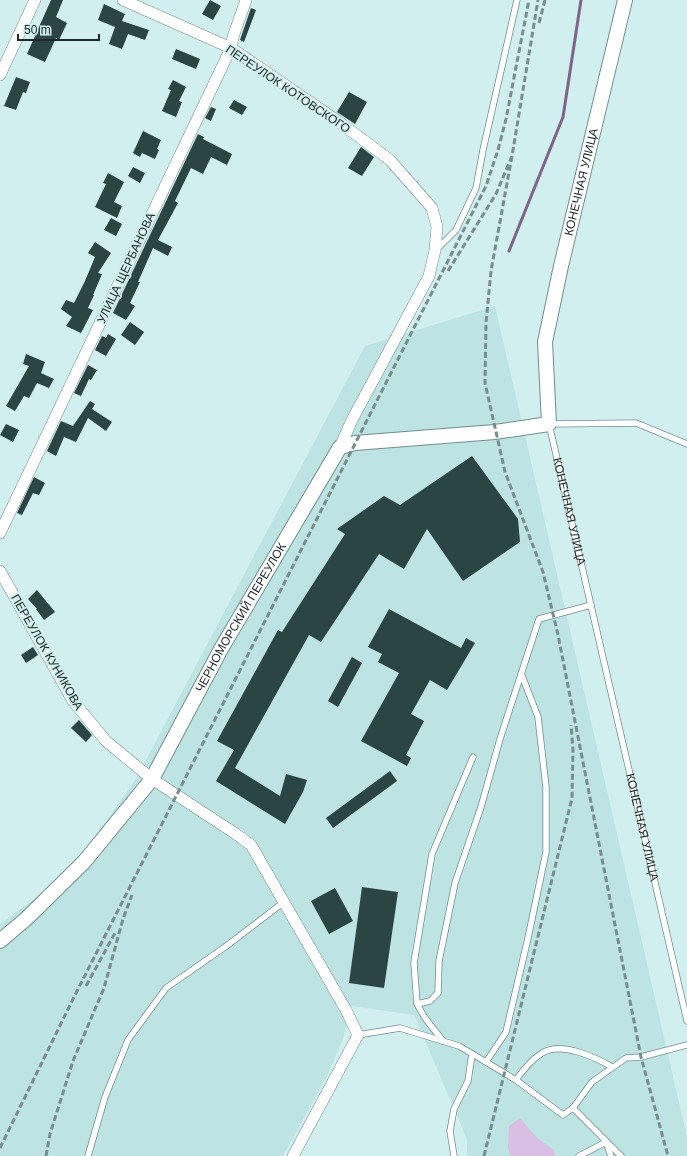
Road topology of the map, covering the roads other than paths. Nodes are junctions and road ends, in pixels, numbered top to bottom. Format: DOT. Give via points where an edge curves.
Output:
graph roads {
  1 [pos="35,0"];
  2 [pos="123,0"];
  3 [pos="246,0"];
  4 [pos="516,0"];
  5 [pos="625,0"];
  6 [pos="231,48"];
  7 [pos="0,75"];
  8 [pos="435,250"];
  9 [pos="549,424"];
  10 [pos="687,444"];
  11 [pos="340,447"];
  12 [pos="0,533"];
  13 [pos="0,571"];
  14 [pos="591,605"];
  15 [pos="521,673"];
  16 [pos="473,757"];
  17 [pos="152,779"];
  18 [pos="284,902"];
  19 [pos="0,941"];
  20 [pos="417,1004"];
  21 [pos="687,1021"];
  22 [pos="358,1035"];
  23 [pos="444,1041"];
  24 [pos="687,1045"];
  25 [pos="472,1054"];
  26 [pos="486,1062"];
  27 [pos="612,1067"];
  28 [pos="516,1080"];
  29 [pos="573,1108"];
  30 [pos="606,1142"];
  31 [pos="88,1156"];
  32 [pos="293,1156"];
  33 [pos="454,1156"];
  34 [pos="579,1156"];
  35 [pos="610,1156"];
  36 [pos="621,1156"];
  1 -- 7 [label="street"];
  2 -- 6 [label="street, ПЕРЕУЛОК КОТОВСКОГО"];
  3 -- 6 [label="street, УЛИЦА ЩЕРБАНОВА"];
  4 -- 8 [label="lane" via="476,188 456,230"];
  5 -- 9 [label="street, КОНЕЧНАЯ УЛИЦА" via="545,342"];
  6 -- 8 [label="street, ПЕРЕУЛОК КОТОВСКОГО" via="390,160 432,208 437,227"];
  6 -- 12 [label="street, УЛИЦА ЩЕРБАНОВА"];
  8 -- 11 [label="street" via="429,276"];
  9 -- 10 [label="lane" via="636,423"];
  9 -- 11 [label="street" via="495,432 355,443"];
  9 -- 14 [label="lane, КОНЕЧНАЯ УЛИЦА"];
  11 -- 17 [label="street, ЧЕРНОМОРСКИЙ ПЕРЕУЛОК" via="221,649"];
  13 -- 17 [label="street, ПЕРЕУЛОК КУНИКОВА" via="73,702 106,741"];
  14 -- 15 [label="lane" via="539,619"];
  14 -- 21 [label="lane, КОНЕЧНАЯ УЛИЦА"];
  15 -- 20 [label="lane" via="481,807 455,883 439,961 438,992 430,1001"];
  15 -- 26 [label="lane" via="538,717 546,787 546,852 506,1032"];
  16 -- 20 [label="lane" via="432,854 414,963"];
  17 -- 18 [label="street, ПЕРЕУЛОК КУНИКОВА" via="250,845"];
  17 -- 19 [label="street, ЧЕРНОМОРСКИЙ ПЕРЕУЛОК" via="84,862 26,920"];
  18 -- 22 [label="street, ПЕРЕУЛОК КУНИКОВА"];
  18 -- 31 [label="lane" via="166,988 128,1040 105,1097"];
  20 -- 23 [label="lane"];
  22 -- 23 [label="lane" via="400,1028"];
  22 -- 32 [label="street"];
  23 -- 25 [label="lane"];
  24 -- 27 [label="lane" via="641,1057 626,1058"];
  25 -- 26 [label="lane"];
  25 -- 33 [label="lane" via="468,1081 454,1109 450,1131"];
  26 -- 28 [label="lane"];
  27 -- 28 [label="lane" via="600,1059 566,1049 552,1049 542,1053 527,1065"];
  27 -- 29 [label="lane" via="592,1082"];
  28 -- 29 [label="lane" via="563,1115"];
  29 -- 30 [label="lane"];
  30 -- 34 [label="lane"];
  30 -- 35 [label="lane"];
  30 -- 36 [label="lane"];
}
